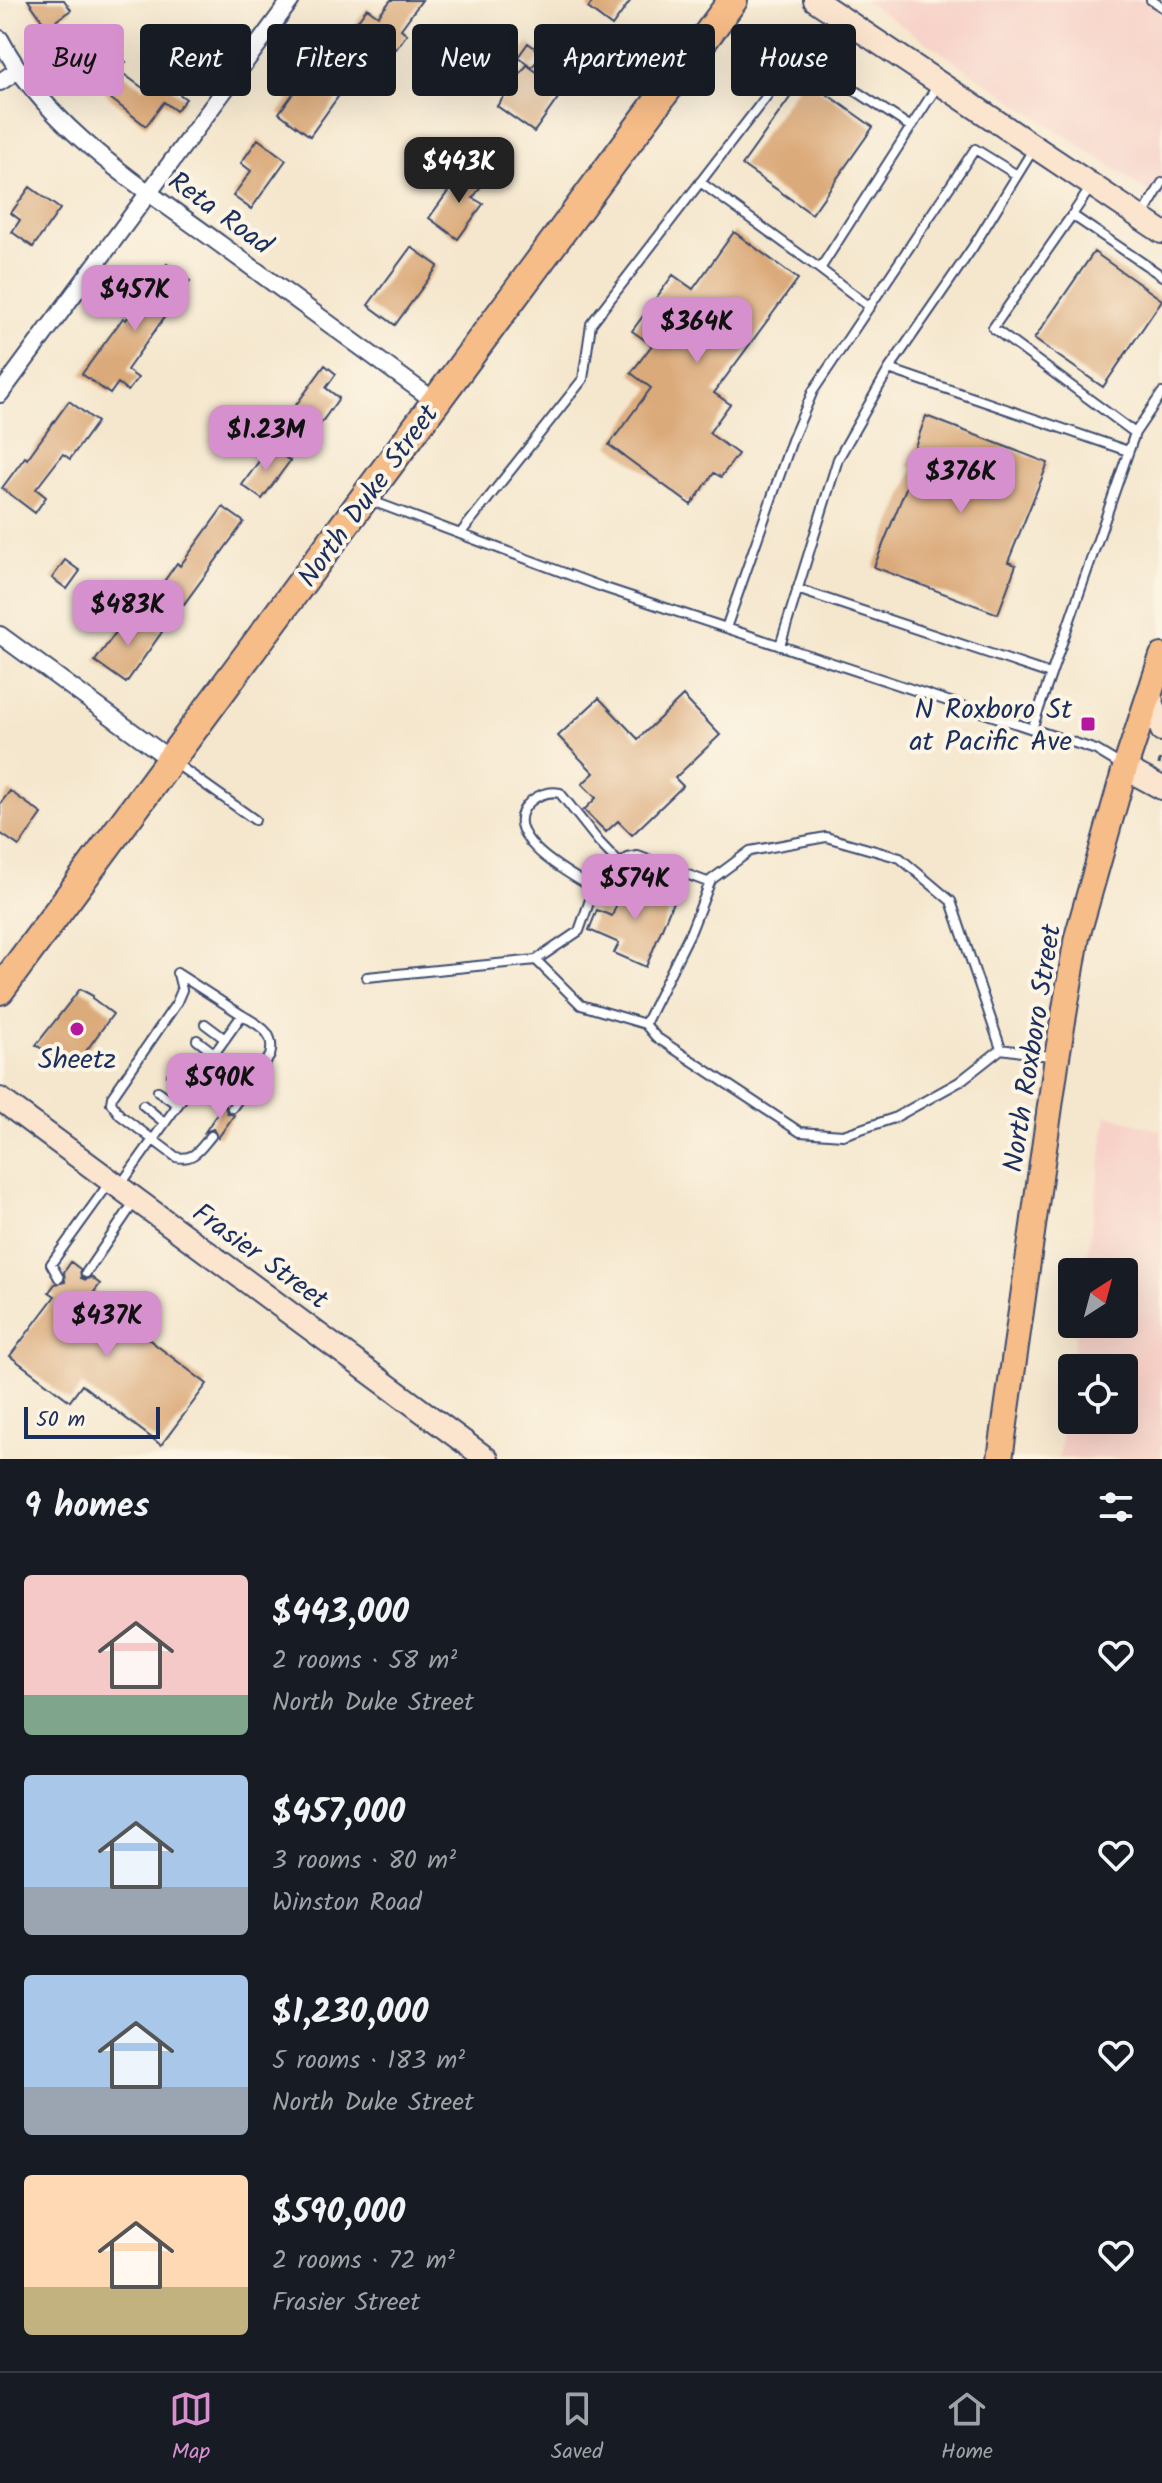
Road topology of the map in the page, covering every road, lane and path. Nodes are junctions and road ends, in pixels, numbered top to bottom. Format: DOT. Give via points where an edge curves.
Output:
graph roads {
  1 [pos="291,0"];
  2 [pos="733,0"];
  3 [pos="815,0"];
  4 [pos="1151,0"];
  5 [pos="1162,7"];
  6 [pos="0,39"];
  7 [pos="18,70"];
  8 [pos="0,82"];
  9 [pos="939,85"];
  10 [pos="911,127"];
  11 [pos="1034,147"];
  12 [pos="1017,175"];
  13 [pos="700,182"];
  14 [pos="1162,183"];
  15 [pos="1092,186"];
  16 [pos="149,192"];
  17 [pos="1072,215"];
  18 [pos="1140,218"];
  19 [pos="1162,232"];
  20 [pos="820,269"];
  21 [pos="1162,276"];
  22 [pos="870,307"];
  23 [pos="889,369"];
  24 [pos="1162,393"];
  25 [pos="0,394"];
  26 [pos="436,402"];
  27 [pos="1135,433"];
  28 [pos="1128,451"];
  29 [pos="365,498"];
  30 [pos="460,534"];
  31 [pos="797,589"];
  32 [pos="726,628"];
  33 [pos="0,635"];
  34 [pos="780,646"];
  35 [pos="1162,656"];
  36 [pos="1050,674"];
  37 [pos="1149,693"];
  38 [pos="1032,729"];
  39 [pos="1162,730"];
  40 [pos="171,760"];
  41 [pos="1125,768"];
  42 [pos="1162,788"];
  43 [pos="255,820"];
  44 [pos="620,864"];
  45 [pos="710,883"];
  46 [pos="595,889"];
  47 [pos="536,960"];
  48 [pos="367,977"];
  49 [pos="0,990"];
  50 [pos="176,1004"];
  51 [pos="185,1010"];
  52 [pos="242,1015"];
  53 [pos="165,1020"];
  54 [pos="205,1024"];
  55 [pos="645,1024"];
  56 [pos="174,1025"];
  57 [pos="225,1039"];
  58 [pos="197,1040"];
  59 [pos="1001,1049"];
  60 [pos="215,1054"];
  61 [pos="1057,1057"];
  62 [pos="186,1059"];
  63 [pos="202,1071"];
  64 [pos="172,1075"];
  65 [pos="190,1088"];
  66 [pos="158,1091"];
  67 [pos="0,1099"];
  68 [pos="143,1105"];
  69 [pos="178,1105"];
  70 [pos="232,1108"];
  71 [pos="165,1123"];
  72 [pos="211,1136"];
  73 [pos="153,1140"];
  74 [pos="122,1190"];
  75 [pos="86,1273"];
  76 [pos="59,1278"];
  77 [pos="487,1459"];
  78 [pos="1000,1459"];
  1 -- 16 [label="street"];
  2 -- 26 [label="highway, North Duke Street"];
  3 -- 9 [label="street"];
  4 -- 5 [label="lane"];
  6 -- 7 [label="street, Reta Road"];
  7 -- 8 [label="street"];
  7 -- 16 [label="street, Reta Road" via="62,120"];
  9 -- 10 [label="lane"];
  9 -- 11 [label="street"];
  10 -- 13 [label="lane" via="799,54"];
  10 -- 20 [label="lane"];
  11 -- 12 [label="lane"];
  11 -- 15 [label="street"];
  12 -- 22 [label="lane" via="975,149"];
  12 -- 23 [label="lane"];
  13 -- 20 [label="lane"];
  13 -- 30 [label="lane" via="591,324 583,379"];
  14 -- 18 [label="lane"];
  15 -- 17 [label="lane"];
  15 -- 18 [label="street"];
  16 -- 25 [label="street"];
  16 -- 26 [label="street, Reta Road"];
  17 -- 21 [label="lane"];
  17 -- 27 [label="lane" via="993,328"];
  18 -- 19 [label="street"];
  20 -- 22 [label="lane"];
  22 -- 32 [label="lane" via="813,391"];
  23 -- 28 [label="lane"];
  23 -- 31 [label="lane" via="838,459"];
  24 -- 27 [label="lane"];
  26 -- 29 [label="highway, North Duke Street"];
  27 -- 28 [label="lane"];
  28 -- 36 [label="lane"];
  29 -- 30 [label="lane"];
  29 -- 40 [label="highway, North Duke Street"];
  30 -- 32 [label="lane"];
  31 -- 34 [label="lane"];
  31 -- 36 [label="lane"];
  32 -- 34 [label="lane"];
  33 -- 40 [label="street"];
  34 -- 38 [label="lane"];
  35 -- 37 [label="main road, North Roxboro Street"];
  36 -- 38 [label="lane"];
  37 -- 39 [label="street"];
  37 -- 41 [label="main road, North Roxboro Street"];
  38 -- 41 [label="lane" via="1096,750"];
  40 -- 43 [label="lane"];
  40 -- 49 [label="highway, North Duke Street"];
  41 -- 42 [label="street"];
  41 -- 61 [label="main road, North Roxboro Street" via="1077,937"];
  44 -- 45 [label="lane" via="638,856"];
  44 -- 46 [label="lane"];
  44 -- 46 [label="lane" via="560,793 552,791 530,802 521,816 526,837 561,869"];
  45 -- 55 [label="lane"];
  45 -- 59 [label="lane" via="750,851 826,837 900,858 951,901"];
  46 -- 47 [label="lane" via="579,931"];
  47 -- 48 [label="lane"];
  47 -- 55 [label="lane" via="581,1005"];
  50 -- 51 [label="lane"];
  50 -- 52 [label="lane" via="182,990 177,973"];
  50 -- 53 [label="lane"];
  52 -- 57 [label="lane"];
  52 -- 70 [label="lane" via="267,1031 272,1047"];
  53 -- 56 [label="lane"];
  53 -- 73 [label="lane" via="158,1039 112,1097 113,1109"];
  54 -- 57 [label="lane"];
  55 -- 59 [label="lane" via="747,1099 800,1132 814,1133 843,1135 894,1118 959,1082"];
  57 -- 60 [label="lane"];
  58 -- 60 [label="lane"];
  59 -- 61 [label="lane"];
  60 -- 63 [label="lane"];
  61 -- 78 [label="main road, North Roxboro Street"];
  62 -- 63 [label="lane"];
  63 -- 65 [label="lane"];
  64 -- 65 [label="lane"];
  65 -- 69 [label="lane"];
  66 -- 69 [label="lane"];
  67 -- 74 [label="street, Frasier Street"];
  68 -- 71 [label="lane"];
  69 -- 71 [label="lane"];
  71 -- 73 [label="lane"];
  72 -- 73 [label="lane" via="194,1156 184,1159"];
  73 -- 74 [label="lane"];
  74 -- 75 [label="lane"];
  74 -- 76 [label="lane" via="51,1264"];
  74 -- 77 [label="street, Frasier Street"];
}
